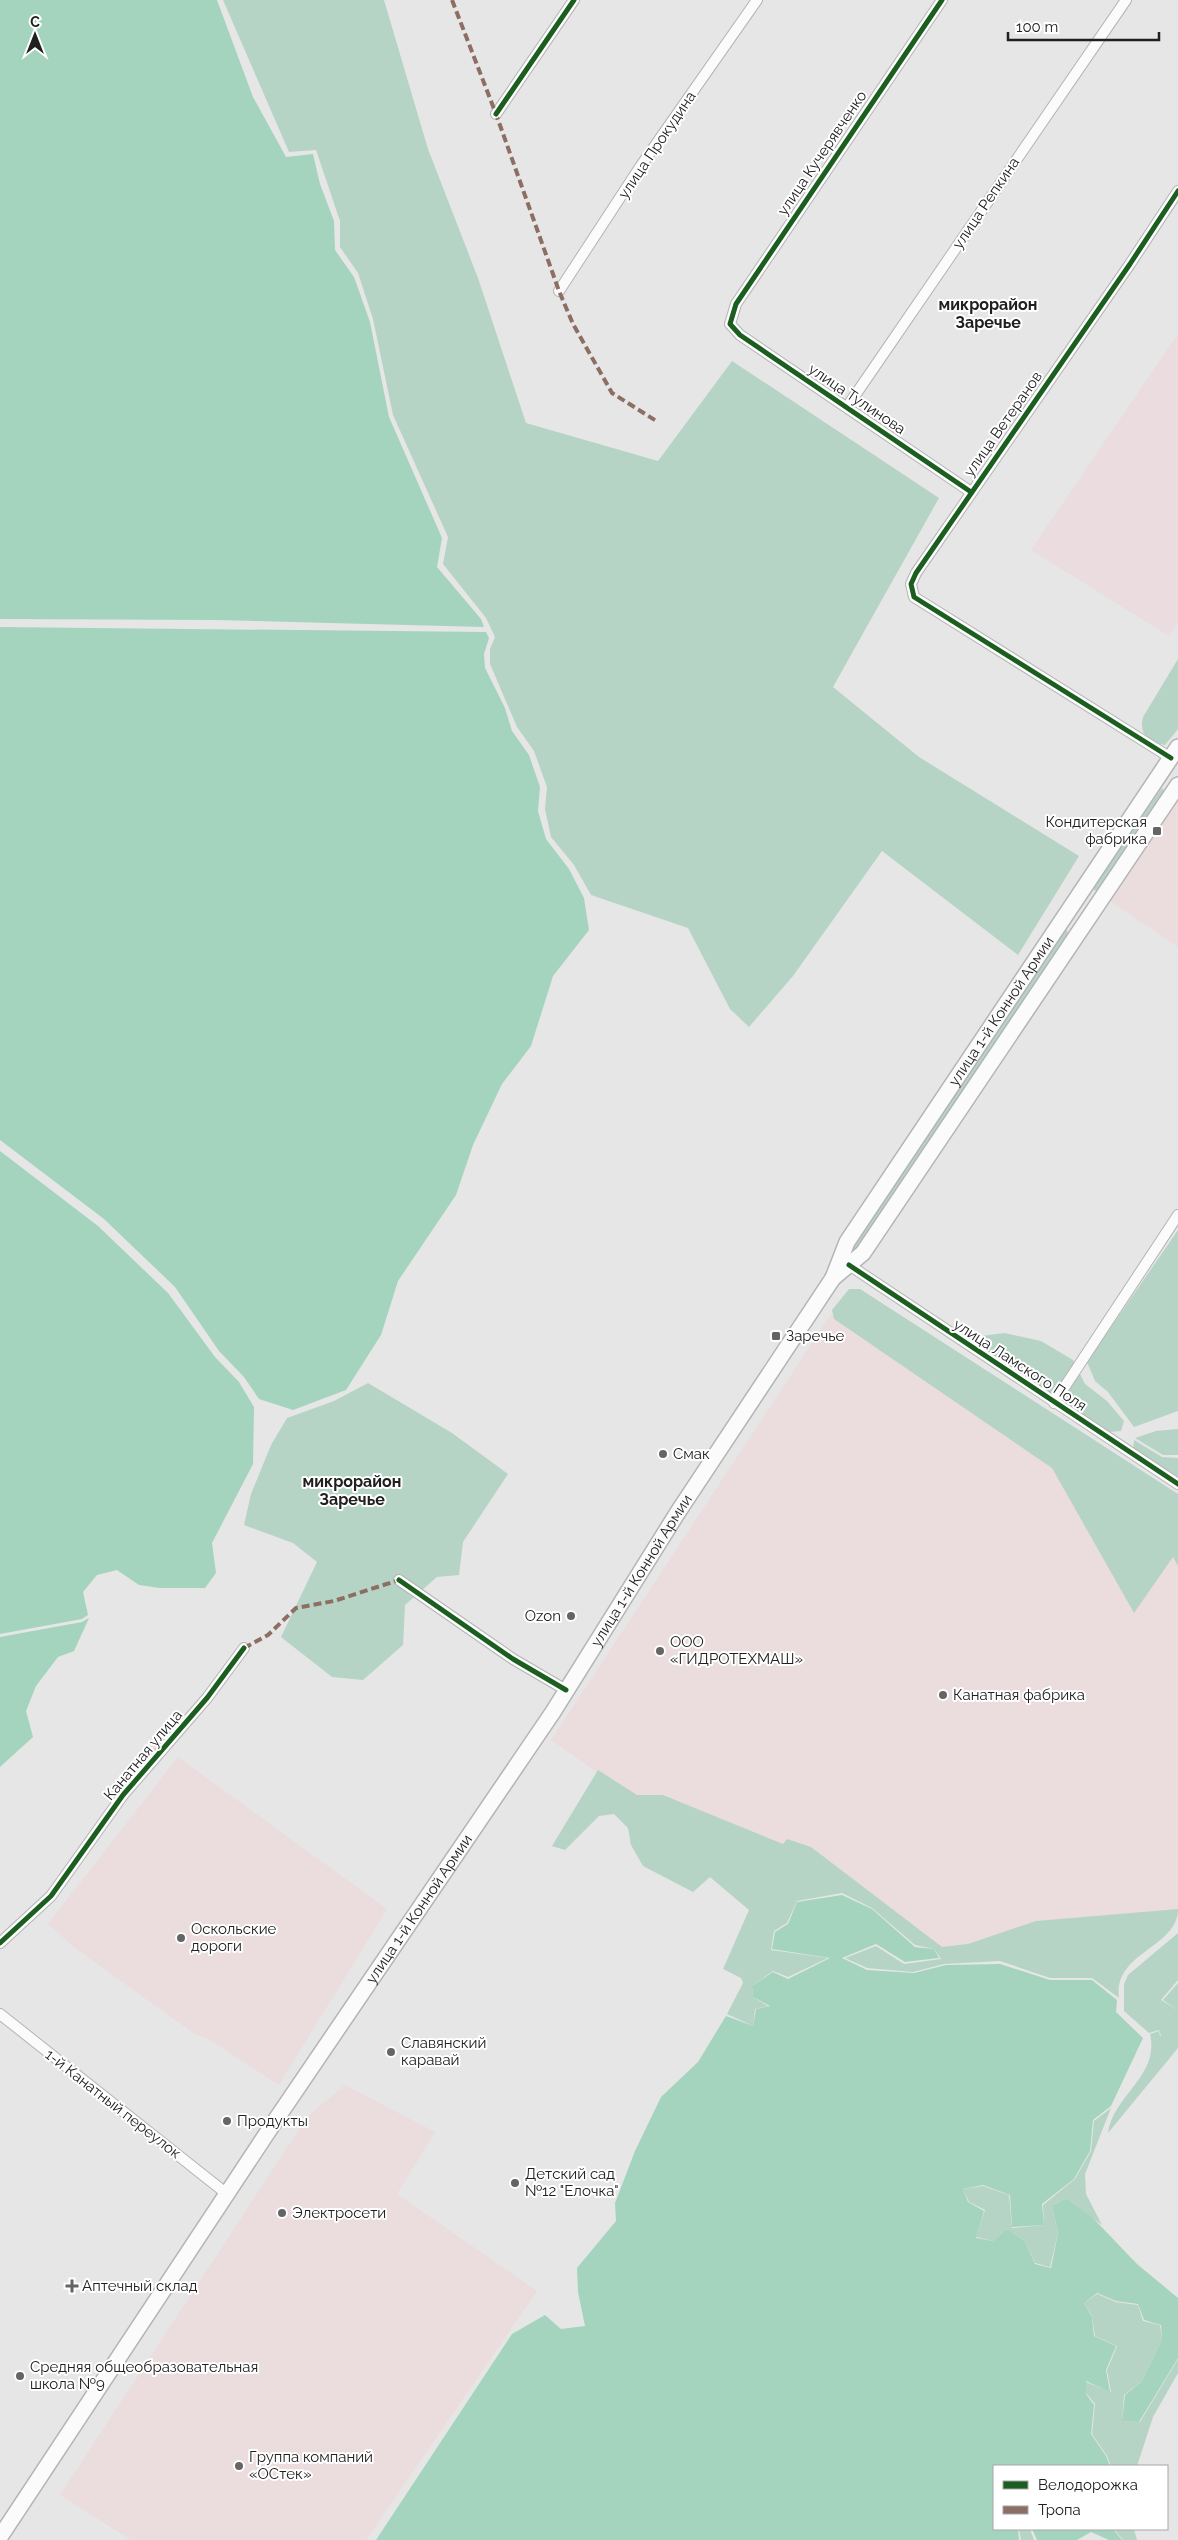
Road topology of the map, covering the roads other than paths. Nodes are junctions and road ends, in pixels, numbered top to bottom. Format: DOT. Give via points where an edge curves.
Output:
graph roads {
  1 [pos="574,0"];
  2 [pos="757,0"];
  3 [pos="942,0"];
  4 [pos="1126,0"];
  5 [pos="496,114"];
  6 [pos="1178,191"];
  7 [pos="559,291"];
  8 [pos="730,324"];
  9 [pos="847,407"];
  10 [pos="971,492"];
  11 [pos="1174,759"];
  12 [pos="1178,785"];
  13 [pos="1074,902"];
  14 [pos="1092,914"];
  15 [pos="1178,1215"];
  16 [pos="849,1265"];
  17 [pos="833,1278"];
  18 [pos="1054,1403"];
  19 [pos="1178,1484"];
  20 [pos="399,1580"];
  21 [pos="244,1648"];
  22 [pos="566,1690"];
  23 [pos="0,1943"];
  24 [pos="0,2014"];
  25 [pos="227,2194"];
  26 [pos="0,2537"];
  1 -- 5 [label="street"];
  2 -- 7 [label="street, улица Прокудина" via="640,167"];
  3 -- 8 [label="street, улица Кучерявченко" via="736,304"];
  4 -- 9 [label="street, улица Репкина"];
  6 -- 10 [label="street, улица Ветеранов"];
  8 -- 9 [label="street, улица Тулинова" via="740,335"];
  9 -- 10 [label="street, улица Тулинова"];
  10 -- 11 [label="street, улица Ветеранов" via="916,573 912,584 914,597"];
  11 -- 13 [label="main road, улица 1-й Конной Армии"];
  12 -- 14 [label="main road, улица 1-й Конной Армии"];
  13 -- 14 [label="main road"];
  13 -- 17 [label="main road, улица 1-й Конной Армии" via="847,1242"];
  14 -- 16 [label="main road, улица 1-й Конной Армии" via="863,1253"];
  15 -- 18 [label="street"];
  16 -- 17 [label="main road, улица 1-й Конной Армии"];
  16 -- 18 [label="street, улица Ламского Поля"];
  17 -- 22 [label="main road, улица 1-й Конной Армии" via="678,1512"];
  18 -- 19 [label="street, улица Ламского Поля"];
  20 -- 22 [label="street" via="513,1659"];
  21 -- 23 [label="street, Канатная улица" via="207,1698 123,1795 51,1896"];
  22 -- 25 [label="main road, улица 1-й Конной Армии"];
  24 -- 25 [label="street, 1-й Канатный переулок"];
  25 -- 26 [label="main road, улица 1-й Конной Армии"];
}
